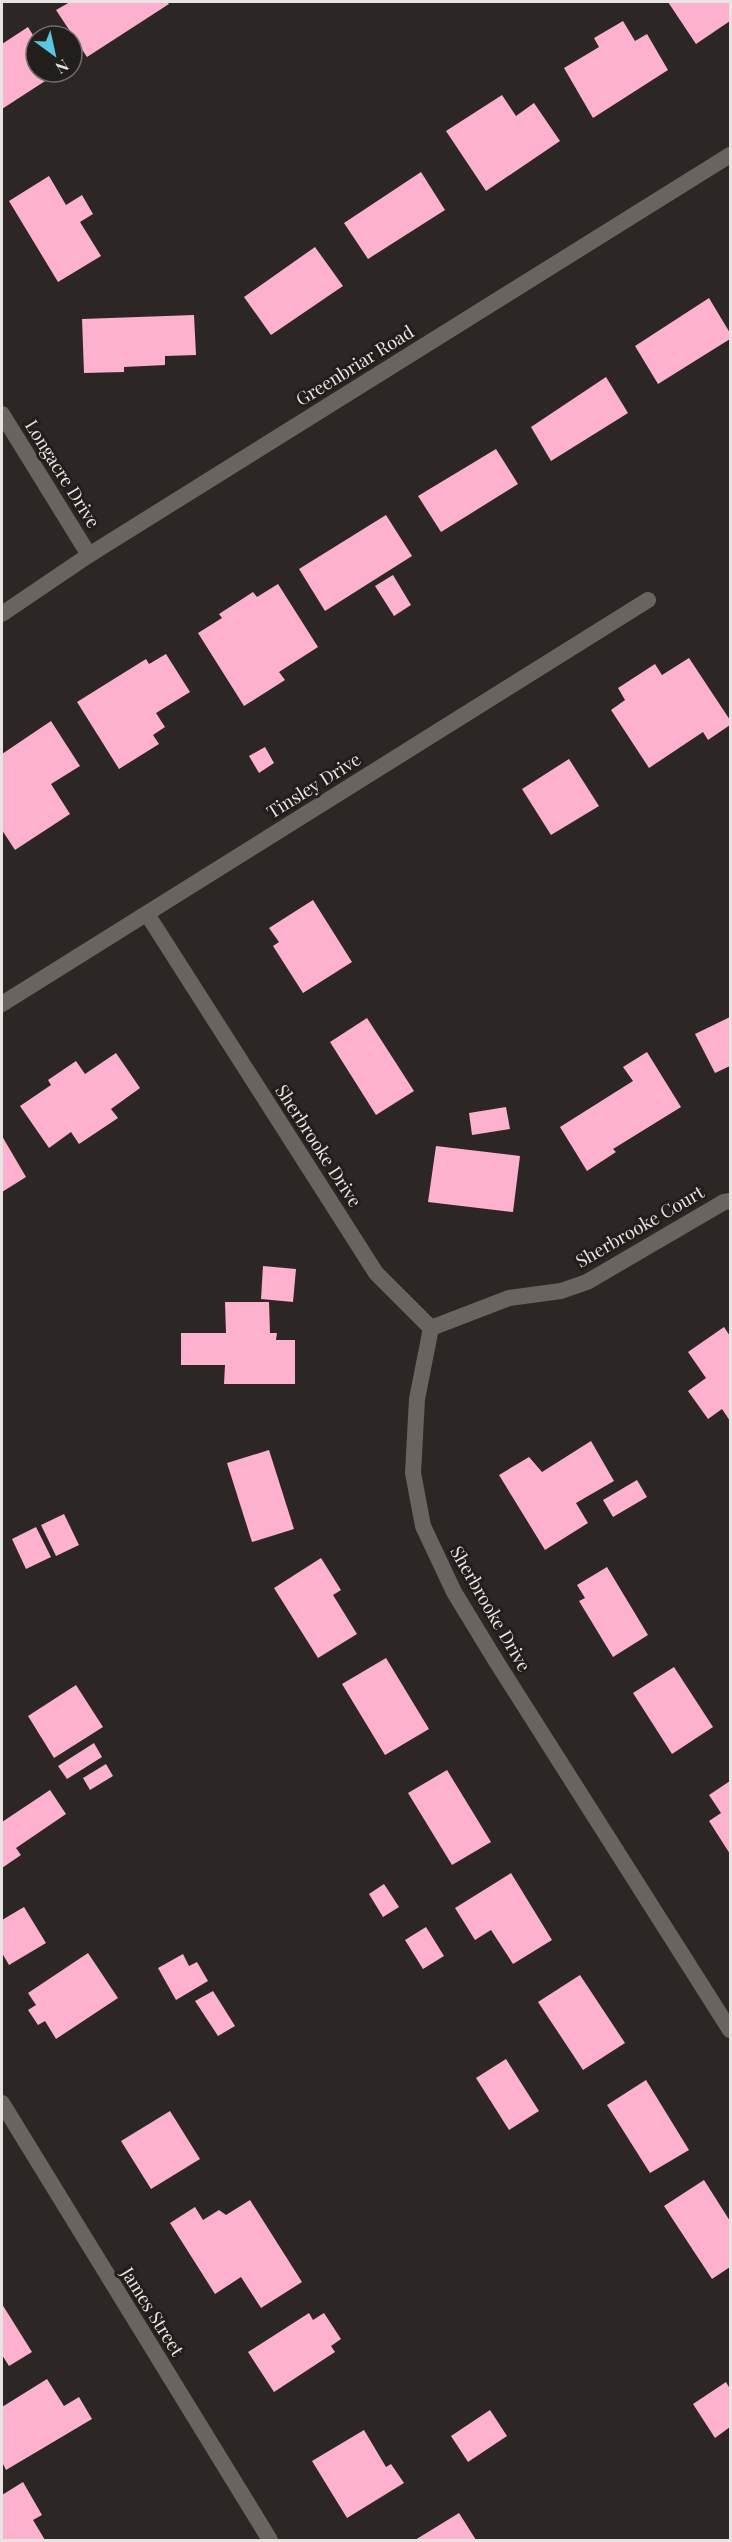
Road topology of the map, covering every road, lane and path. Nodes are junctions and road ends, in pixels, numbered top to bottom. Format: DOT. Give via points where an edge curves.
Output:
graph roads {
  1 [pos="730,154"];
  2 [pos="2,414"];
  3 [pos="89,555"];
  4 [pos="648,600"];
  5 [pos="2,614"];
  6 [pos="147,914"];
  7 [pos="2,1004"];
  8 [pos="730,1201"];
  9 [pos="431,1328"];
  10 [pos="730,2030"];
  11 [pos="2,2103"];
  12 [pos="270,2541"];
  1 -- 3 [label="street, Greenbriar Road"];
  2 -- 3 [label="street, Longacre Drive"];
  3 -- 5 [label="street, Greenbriar Road"];
  4 -- 6 [label="street, Tinsley Drive"];
  6 -- 7 [label="street, Tinsley Drive"];
  6 -- 9 [label="street, Sherbrooke Drive" via="376,1274"];
  8 -- 9 [label="street, Sherbrooke Court" via="587,1282 561,1291 508,1298"];
  9 -- 10 [label="street, Sherbrooke Drive" via="417,1399 412,1473 423,1526 454,1592 496,1661"];
  11 -- 12 [label="street, James Street"];
}
